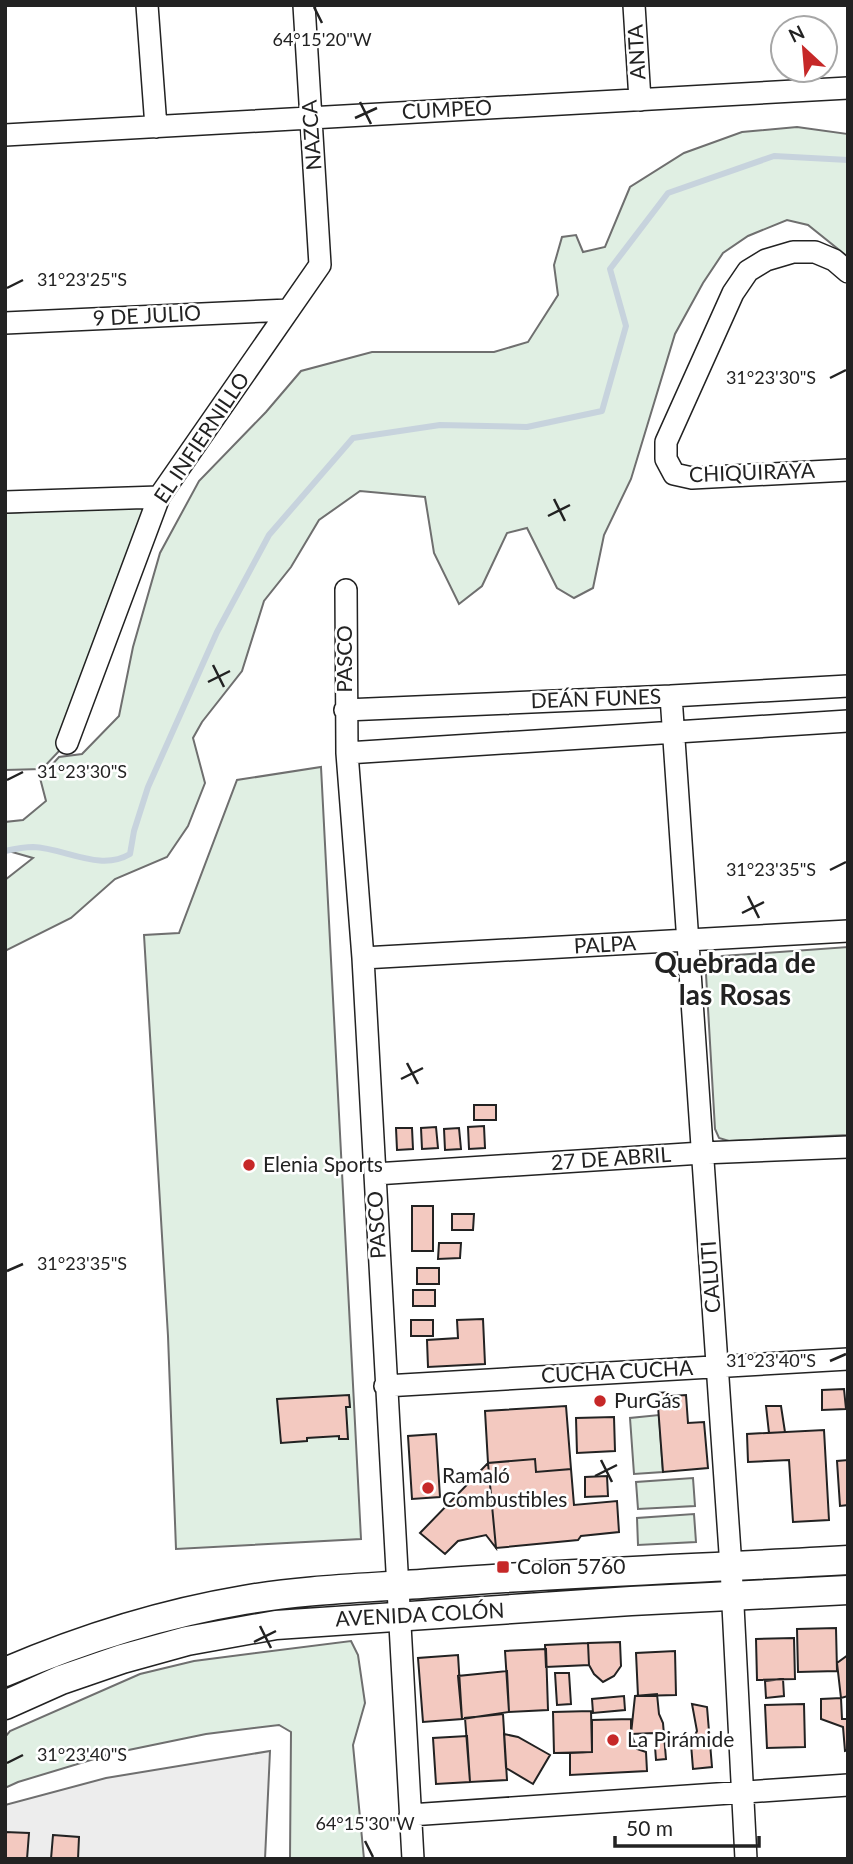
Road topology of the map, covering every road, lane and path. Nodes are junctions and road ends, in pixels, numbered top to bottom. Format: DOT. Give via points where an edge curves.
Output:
graph roads {
  1 [pos="147,5"];
  2 [pos="304,5"];
  3 [pos="634,5"];
  4 [pos="848,88"];
  5 [pos="640,100"];
  6 [pos="311,118"];
  7 [pos="156,127"];
  8 [pos="5,135"];
  9 [pos="320,265"];
  10 [pos="848,272"];
  11 [pos="289,310"];
  12 [pos="5,323"];
  13 [pos="848,470"];
  14 [pos="159,497"];
  15 [pos="5,502"];
  16 [pos="346,590"];
  17 [pos="848,686"];
  18 [pos="671,696"];
  19 [pos="345,710"];
  20 [pos="848,721"];
  21 [pos="673,732"];
  22 [pos="67,743"];
  23 [pos="347,753"];
  24 [pos="848,931"];
  25 [pos="688,940"];
  26 [pos="363,958"];
  27 [pos="848,1147"];
  28 [pos="702,1153"];
  29 [pos="374,1174"];
  30 [pos="848,1359"];
  31 [pos="717,1366"];
  32 [pos="385,1386"];
  33 [pos="848,1560"];
  34 [pos="731,1567"];
  35 [pos="398,1586"];
  36 [pos="848,1590"];
  37 [pos="732,1597"];
  38 [pos="399,1617"];
  39 [pos="5,1672"];
  40 [pos="5,1704"];
  41 [pos="848,1785"];
  42 [pos="742,1792"];
  43 [pos="410,1815"];
  44 [pos="413,1859"];
  45 [pos="746,1859"];
  1 -- 7 [label="street"];
  2 -- 6 [label="street, NAZCA"];
  3 -- 5 [label="street, ANTA"];
  4 -- 5 [label="street, CUMPEO"];
  5 -- 6 [label="street, CUMPEO"];
  6 -- 7 [label="street, CUMPEO"];
  6 -- 9 [label="street, NAZCA"];
  7 -- 8 [label="street, CUMPEO"];
  9 -- 11 [label="street, EL INFIERNILLO"];
  10 -- 13 [label="street, CHIQUIRAYA" via="815,252 793,252 748,271 733,293 666,442 666,459 674,474 692,478"];
  11 -- 12 [label="street, 9 DE JULIO"];
  11 -- 14 [label="street, EL INFIERNILLO"];
  14 -- 15 [label="street"];
  14 -- 22 [label="street, EL INFIERNILLO"];
  16 -- 19 [label="street, PASCO"];
  17 -- 18 [label="street, DEÁN FUNES"];
  18 -- 19 [label="street, DEÁN FUNES"];
  18 -- 21 [label="street, CALUTI"];
  19 -- 23 [label="street, PASCO"];
  20 -- 21 [label="street, DEÁN FUNES"];
  21 -- 23 [label="street, DEÁN FUNES"];
  21 -- 25 [label="street, CALUTI"];
  23 -- 26 [label="street, PASCO"];
  24 -- 25 [label="street, PALPA"];
  25 -- 26 [label="street, PALPA"];
  25 -- 28 [label="street, CALUTI"];
  26 -- 29 [label="street, PASCO"];
  27 -- 28 [label="street, 27 DE ABRIL"];
  28 -- 29 [label="street, 27 DE ABRIL"];
  28 -- 31 [label="street, CALUTI"];
  29 -- 32 [label="street, PASCO"];
  30 -- 31 [label="street, CUCHA CUCHA"];
  31 -- 32 [label="street, CUCHA CUCHA"];
  31 -- 34 [label="street, CALUTI"];
  32 -- 35 [label="street, PASCO"];
  33 -- 34 [label="main road, AVENIDA COLÓN"];
  34 -- 35 [label="main road, AVENIDA COLÓN"];
  34 -- 37 [label="street, CALUTI"];
  35 -- 38 [label="street, PASCO"];
  35 -- 39 [label="main road, AVENIDA COLÓN" via="284,1594 202,1608 117,1630"];
  36 -- 37 [label="main road, AVENIDA COLÓN"];
  37 -- 38 [label="main road, AVENIDA COLÓN"];
  37 -- 42 [label="street, CALUTI"];
  38 -- 40 [label="main road, AVENIDA COLÓN" via="276,1625 187,1642 91,1669"];
  38 -- 43 [label="street, PASCO"];
  41 -- 42 [label="street"];
  42 -- 43 [label="street"];
  42 -- 45 [label="street, CALUTI"];
  43 -- 44 [label="street, PASCO"];
}
